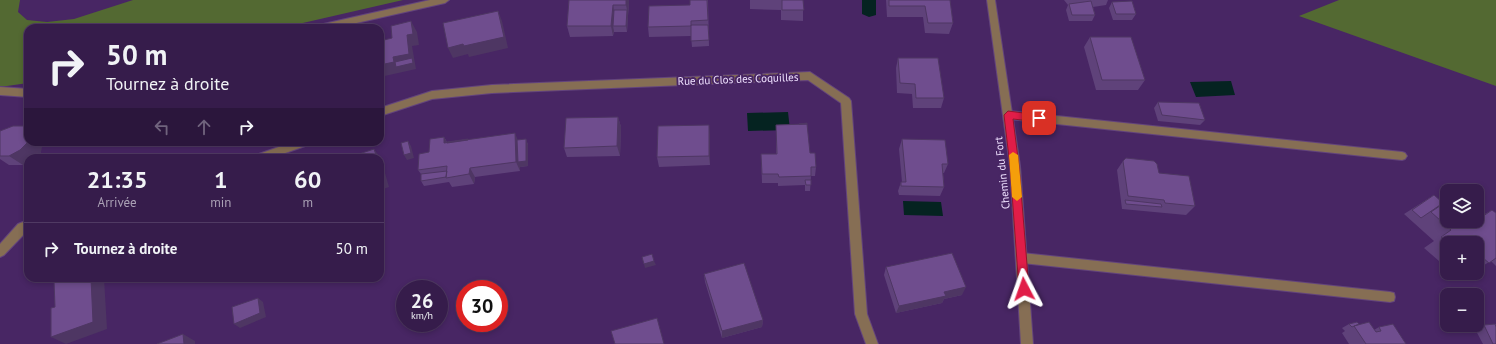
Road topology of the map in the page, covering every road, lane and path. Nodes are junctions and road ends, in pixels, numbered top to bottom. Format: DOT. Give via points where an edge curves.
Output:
graph roads {
  1 [pos="445,0"];
  2 [pos="991,0"];
  3 [pos="337,24"];
  4 [pos="0,92"];
  5 [pos="24,92"];
  6 [pos="384,111"];
  7 [pos="1008,115"];
  8 [pos="294,146"];
  9 [pos="271,154"];
  10 [pos="1402,156"];
  11 [pos="24,226"];
  12 [pos="0,252"];
  13 [pos="1022,258"];
  14 [pos="1390,297"];
  15 [pos="872,344"];
  16 [pos="1027,344"];
  1 -- 3 [label="street"];
  2 -- 7 [label="street, Chemin du Fort"];
  4 -- 5 [label="street"];
  6 -- 15 [label="street, Rue du Clos des Coquilles" via="432,95 492,89 810,76 846,101 861,314"];
  7 -- 10 [label="street"];
  7 -- 13 [label="street, Chemin du Fort"];
  8 -- 9 [label="street"];
  11 -- 12 [label="street"];
  13 -- 14 [label="street"];
  13 -- 16 [label="street, Chemin du Fort"];
}
